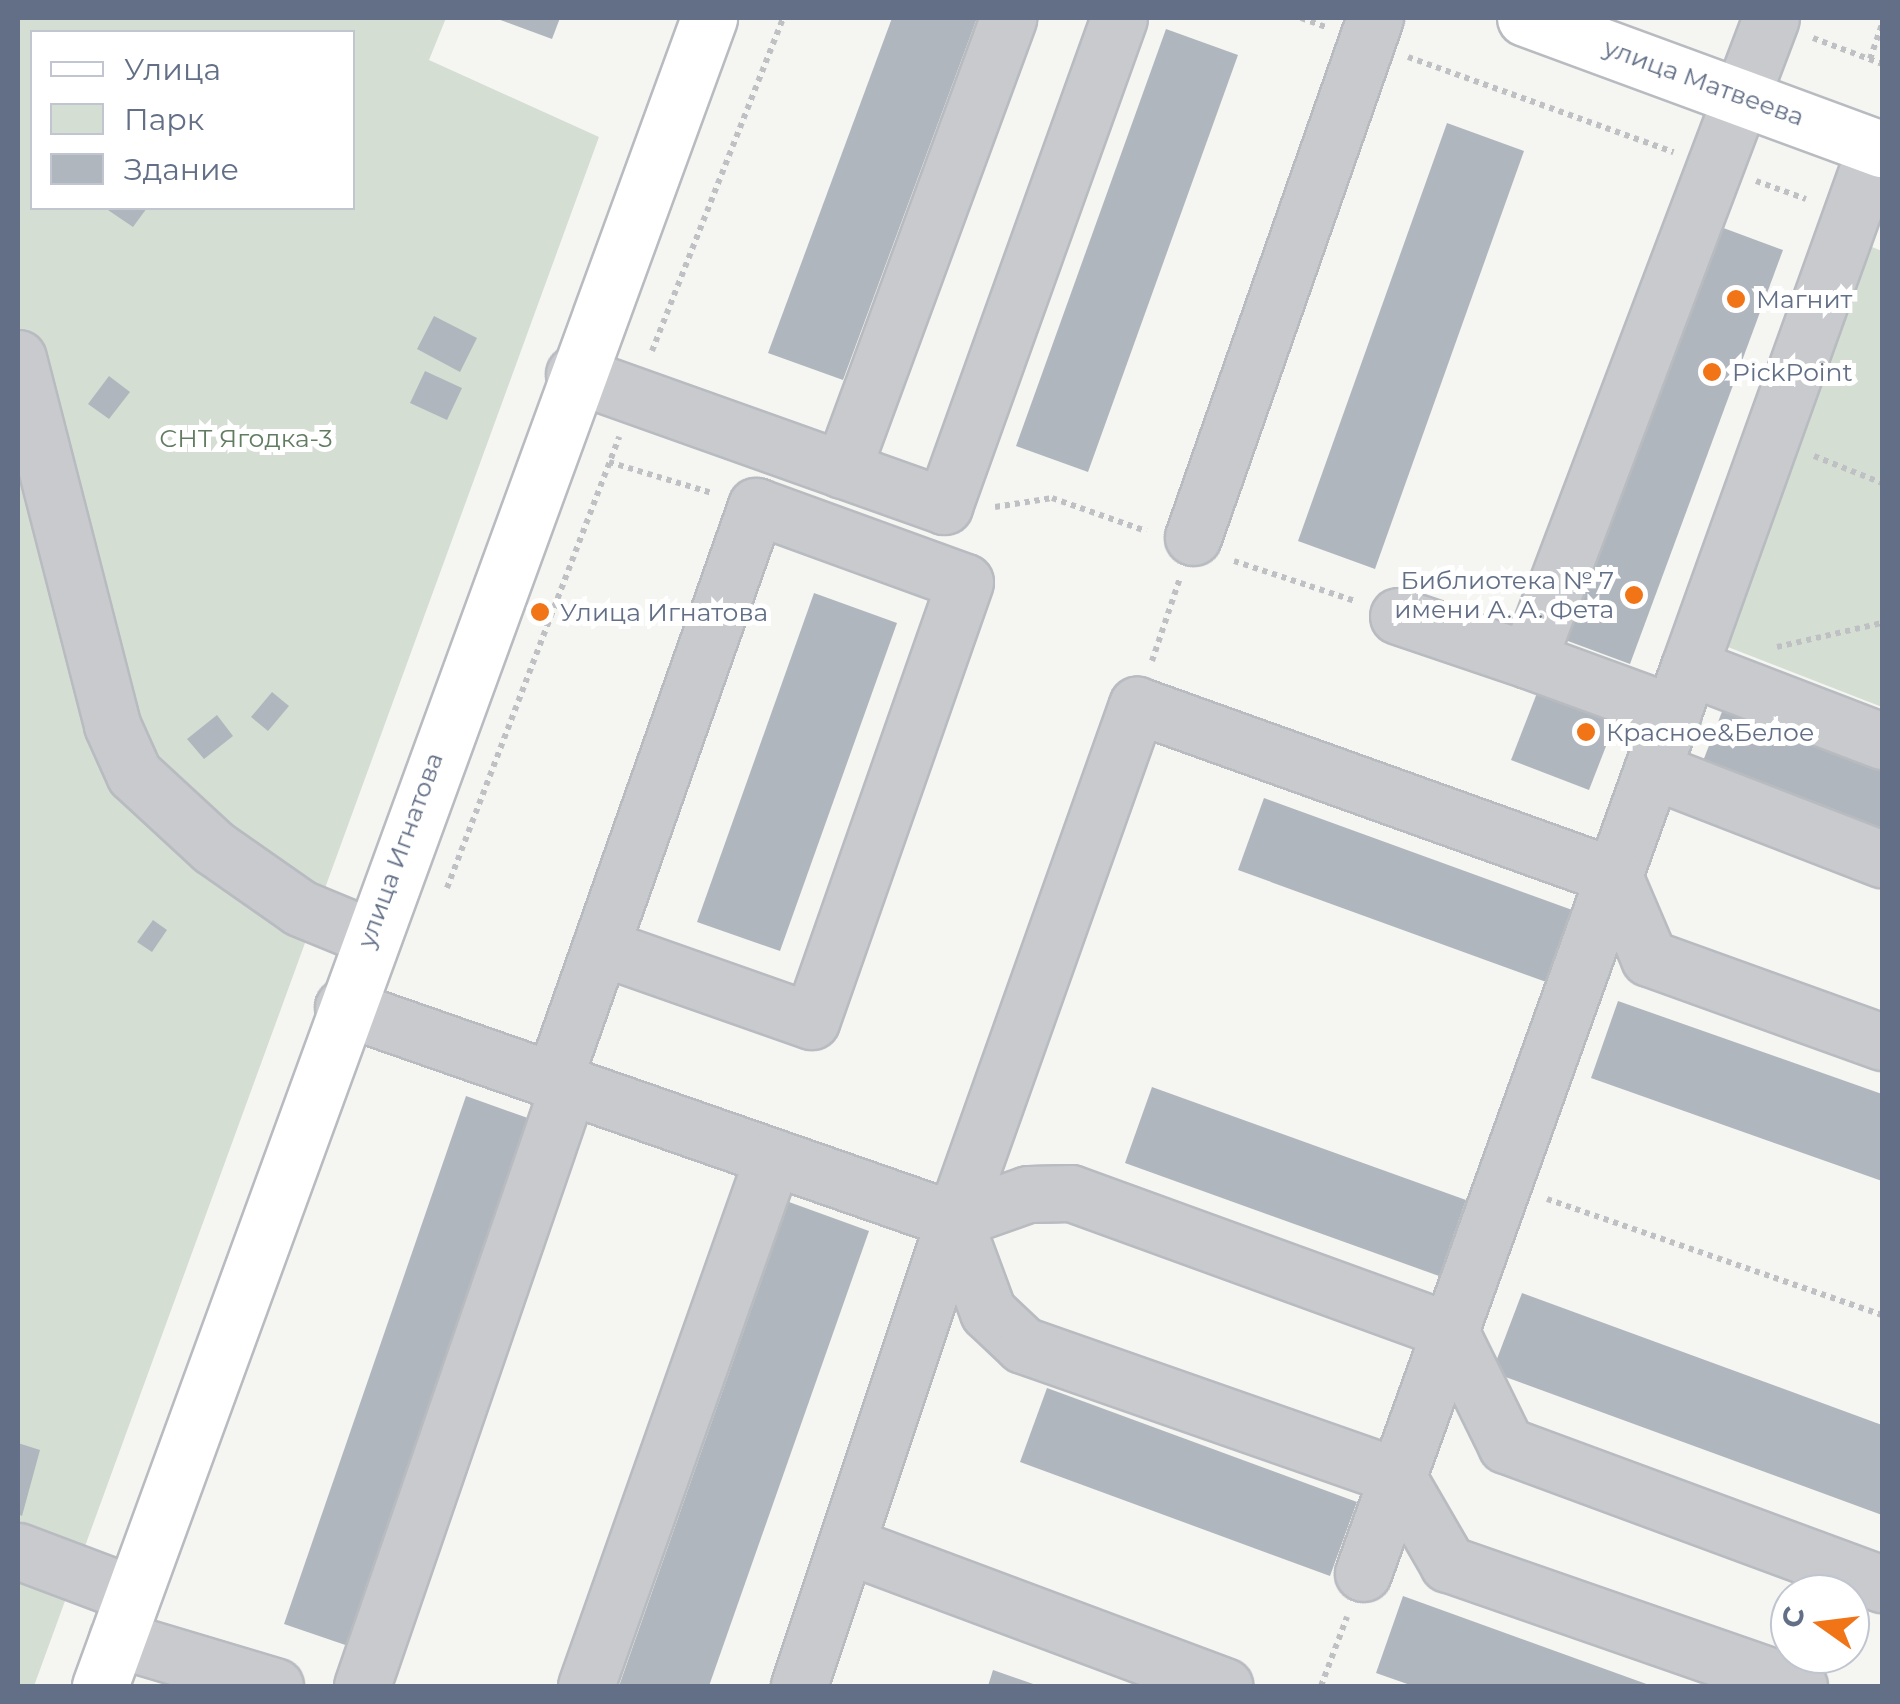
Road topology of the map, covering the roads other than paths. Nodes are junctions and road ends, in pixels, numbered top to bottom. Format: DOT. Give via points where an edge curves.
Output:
graph roads {
  1 [pos="708,18"];
  2 [pos="1008,18"];
  3 [pos="1119,18"];
  4 [pos="1525,18"];
  5 [pos="1770,20"];
  6 [pos="1589,28"];
  7 [pos="1371,30"];
  8 [pos="1743,97"];
  9 [pos="1879,148"];
  10 [pos="18,358"];
  11 [pos="574,374"];
  12 [pos="842,470"];
  13 [pos="1193,537"];
  14 [pos="1398,616"];
  15 [pos="1528,660"];
  16 [pos="1681,690"];
  17 [pos="1882,741"];
  18 [pos="1652,770"];
  19 [pos="1882,859"];
  20 [pos="1614,876"];
  21 [pos="368,936"];
  22 [pos="600,947"];
  23 [pos="343,1008"];
  24 [pos="1882,1042"];
  25 [pos="561,1084"];
  26 [pos="774,1158"];
  27 [pos="954,1220"];
  28 [pos="1450,1331"];
  29 [pos="1398,1476"];
  30 [pos="846,1545"];
  31 [pos="18,1550"];
  32 [pos="1362,1574"];
  33 [pos="1882,1584"];
  34 [pos="116,1640"];
  35 [pos="275,1686"];
  36 [pos="362,1686"];
  37 [pos="586,1686"];
  38 [pos="799,1686"];
  39 [pos="1225,1686"];
  40 [pos="1799,1686"];
  1 -- 11 [label="main road, улица Игнатова"];
  2 -- 12 [label="lane"];
  3 -- 12 [label="lane" via="944,506"];
  4 -- 6 [label="main road, улица Матвеева"];
  5 -- 8 [label="lane"];
  6 -- 8 [label="main road, улица Матвеева"];
  7 -- 13 [label="lane"];
  8 -- 9 [label="main road, улица Матвеева"];
  8 -- 15 [label="lane"];
  9 -- 16 [label="lane"];
  10 -- 21 [label="lane" via="112,725 134,774 212,847 300,908"];
  11 -- 12 [label="lane"];
  11 -- 21 [label="main road, улица Игнатова"];
  14 -- 15 [label="lane"];
  15 -- 16 [label="lane"];
  16 -- 17 [label="lane"];
  16 -- 18 [label="lane"];
  18 -- 19 [label="lane"];
  18 -- 20 [label="lane"];
  20 -- 24 [label="lane" via="1649,958"];
  20 -- 27 [label="lane" via="1137,705"];
  20 -- 28 [label="lane"];
  21 -- 23 [label="main road, улица Игнатова"];
  22 -- 22 [label="lane" via="756,506 965,582 811,1021"];
  22 -- 25 [label="lane"];
  23 -- 25 [label="lane"];
  23 -- 34 [label="main road, улица Игнатова"];
  25 -- 26 [label="lane"];
  25 -- 36 [label="lane"];
  26 -- 27 [label="lane"];
  26 -- 37 [label="lane"];
  27 -- 28 [label="lane" via="1028,1194 1072,1193"];
  27 -- 29 [label="lane" via="988,1312 1023,1346"];
  27 -- 30 [label="lane"];
  28 -- 29 [label="lane"];
  28 -- 33 [label="lane" via="1506,1446"];
  29 -- 32 [label="lane"];
  29 -- 40 [label="lane" via="1448,1564"];
  30 -- 38 [label="lane"];
  30 -- 39 [label="lane"];
  31 -- 34 [label="lane"];
  34 -- 35 [label="lane"];
}
